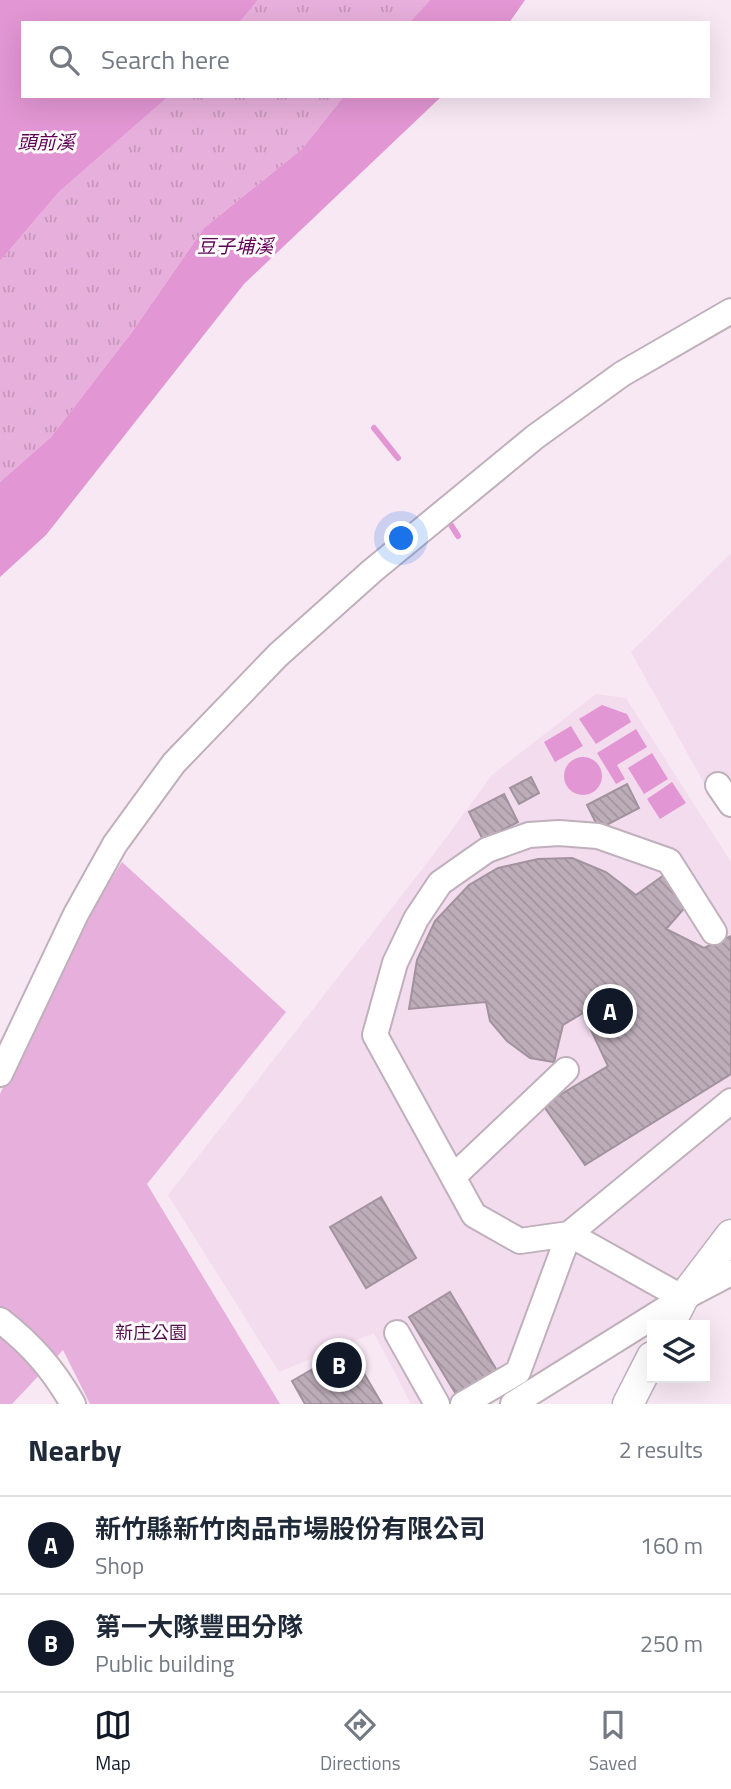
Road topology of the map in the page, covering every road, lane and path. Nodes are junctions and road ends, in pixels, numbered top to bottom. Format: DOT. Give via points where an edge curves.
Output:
graph roads {
  1 [pos="731,311"];
  2 [pos="714,932"];
  3 [pos="566,1070"];
  4 [pos="0,1074"];
  5 [pos="731,1101"];
  6 [pos="453,1177"];
  7 [pos="569,1234"];
  8 [pos="731,1235"];
  9 [pos="731,1273"];
  10 [pos="683,1298"];
  11 [pos="0,1320"];
  12 [pos="672,1320"];
  13 [pos="397,1333"];
  14 [pos="647,1367"];
  15 [pos="73,1404"];
  16 [pos="437,1404"];
  17 [pos="463,1404"];
  18 [pos="513,1404"];
  19 [pos="628,1404"];
  1 -- 4 [label="street" via="622,374 535,437 278,654 174,763 115,844 76,914"];
  2 -- 6 [label="street" via="669,862 598,836 529,835 487,850 440,883 395,963 375,1035"];
  3 -- 6 [label="street"];
  5 -- 7 [label="street"];
  6 -- 7 [label="street" via="474,1215 520,1241"];
  7 -- 10 [label="street"];
  7 -- 17 [label="street" via="518,1372"];
  8 -- 10 [label="main road"];
  9 -- 10 [label="street"];
  10 -- 12 [label="main road"];
  10 -- 18 [label="street"];
  11 -- 15 [label="street" via="37,1351"];
  13 -- 16 [label="street"];
  14 -- 19 [label="main road"];
}
